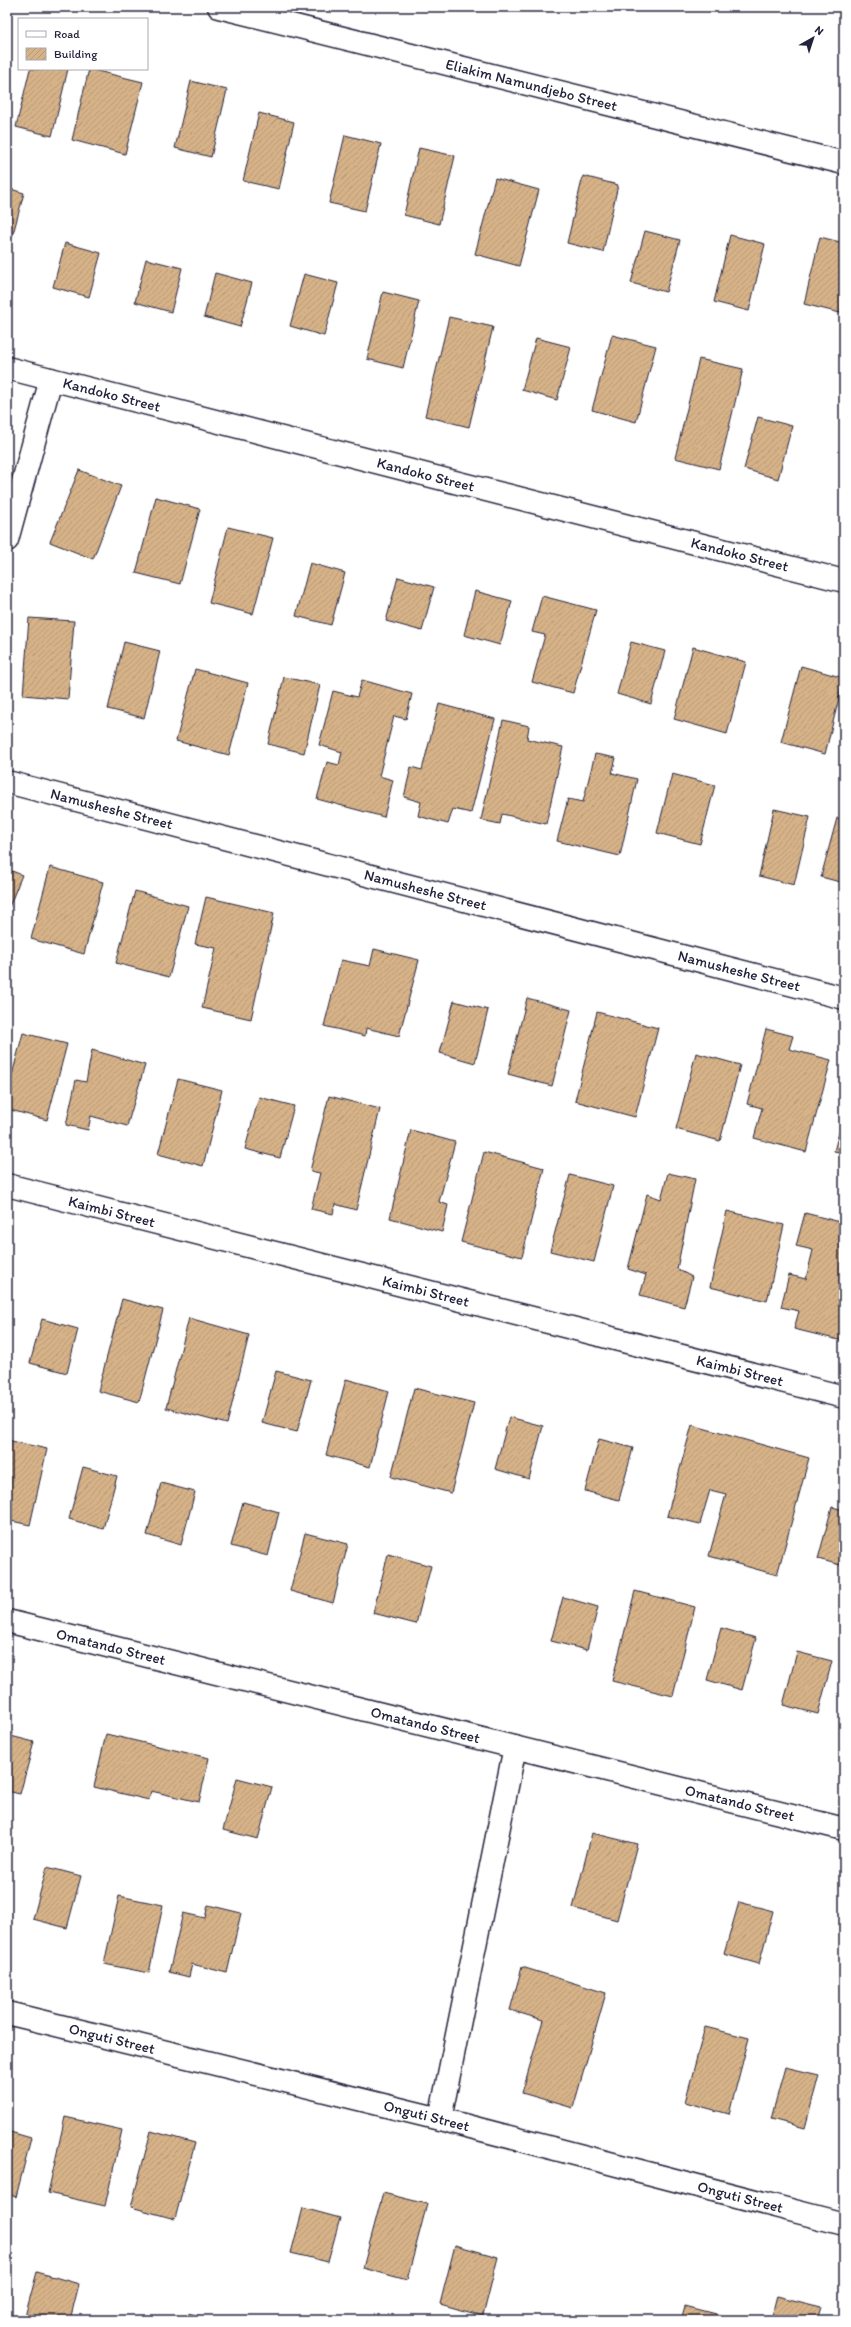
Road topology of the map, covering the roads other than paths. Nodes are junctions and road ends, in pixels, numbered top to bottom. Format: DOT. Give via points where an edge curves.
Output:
graph roads {
  1 [pos="219,7"];
  2 [pos="844,163"];
  3 [pos="7,368"];
  4 [pos="51,379"];
  5 [pos="7,540"];
  6 [pos="844,581"];
  7 [pos="7,782"];
  8 [pos="844,998"];
  9 [pos="7,1185"];
  10 [pos="844,1397"];
  11 [pos="7,1621"];
  12 [pos="515,1747"];
  13 [pos="844,1829"];
  14 [pos="7,2013"];
  15 [pos="440,2119"];
  16 [pos="844,2224"];
  1 -- 2 [label="street, Eliakim Namundjebo Street"];
  3 -- 4 [label="street, Kandoko Street"];
  4 -- 5 [label="street"];
  4 -- 6 [label="street, Kandoko Street"];
  7 -- 8 [label="street, Namusheshe Street"];
  9 -- 10 [label="street, Kaimbi Street"];
  11 -- 12 [label="street, Omatando Street"];
  12 -- 13 [label="street, Omatando Street"];
  12 -- 15 [label="street"];
  14 -- 15 [label="street, Onguti Street"];
  15 -- 16 [label="street, Onguti Street"];
}
